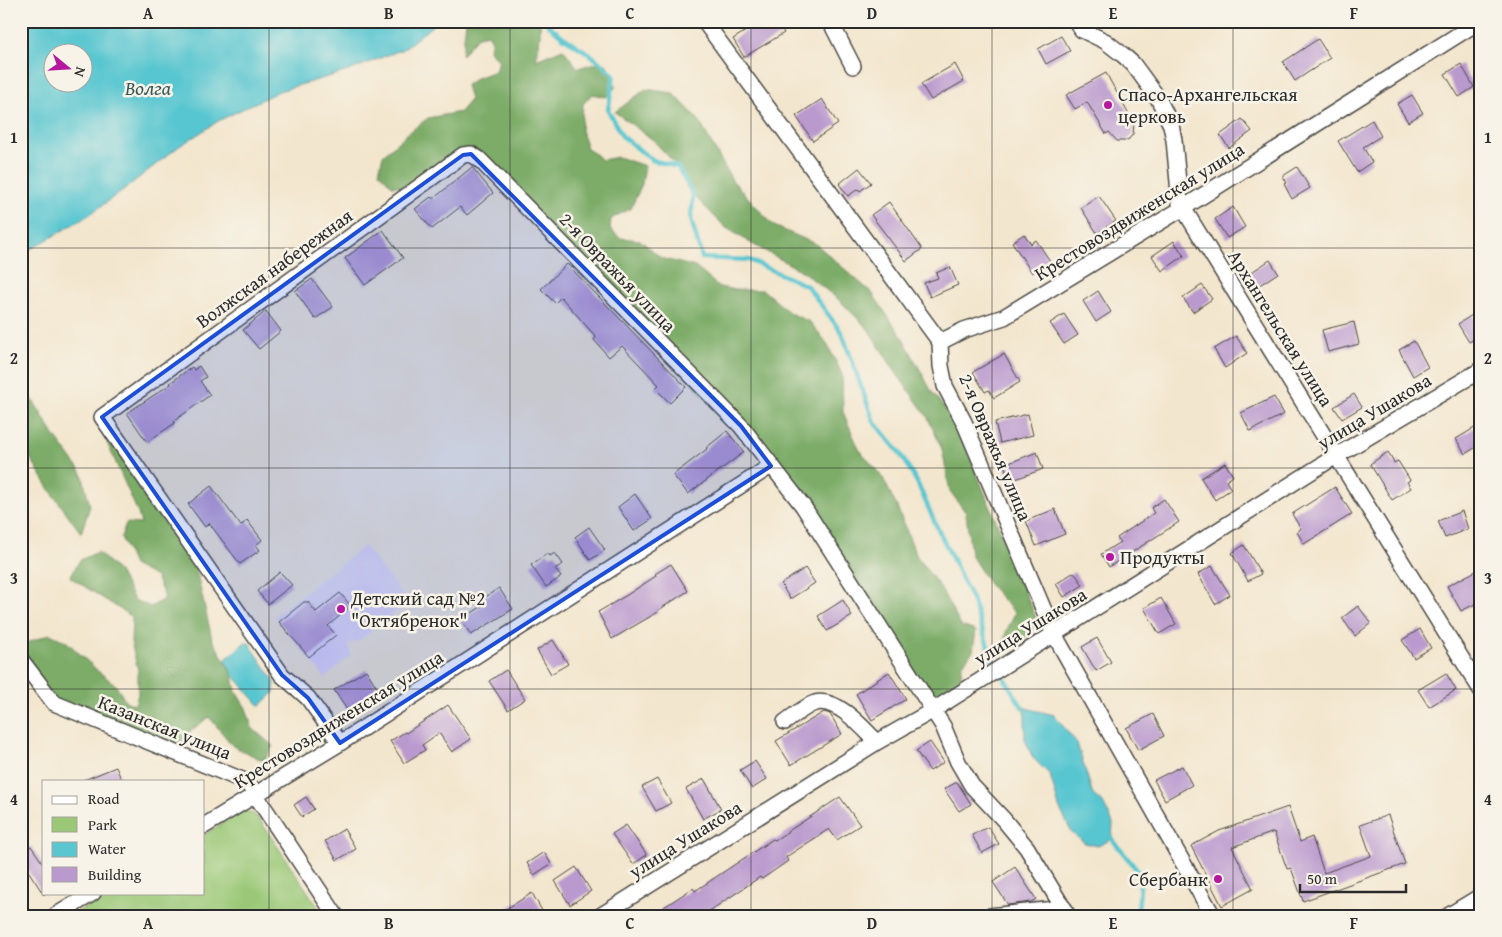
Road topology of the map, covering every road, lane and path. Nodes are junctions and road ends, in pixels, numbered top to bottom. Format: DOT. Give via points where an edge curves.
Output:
graph roads {
  1 [pos="704,21"];
  2 [pos="830,21"];
  3 [pos="1076,21"];
  4 [pos="1480,21"];
  5 [pos="853,66"];
  6 [pos="471,154"];
  7 [pos="1183,208"];
  8 [pos="940,342"];
  9 [pos="1481,370"];
  10 [pos="1336,456"];
  11 [pos="771,466"];
  12 [pos="1054,634"];
  13 [pos="21,660"];
  14 [pos="1481,690"];
  15 [pos="932,711"];
  16 [pos="785,722"];
  17 [pos="877,742"];
  18 [pos="340,743"];
  19 [pos="256,795"];
  20 [pos="205,825"];
  21 [pos="91,894"];
  22 [pos="1481,896"];
  23 [pos="1061,913"];
  24 [pos="55,916"];
  25 [pos="336,916"];
  26 [pos="600,916"];
  27 [pos="990,916"];
  28 [pos="1213,916"];
  29 [pos="1448,916"];
  1 -- 8 [label="street"];
  2 -- 5 [label="street"];
  3 -- 7 [label="street, Архангельская улица" via="1082,30 1105,41 1123,55 1158,98 1171,125 1178,193"];
  4 -- 7 [label="street, Крестовоздвиженская улица"];
  6 -- 11 [label="street, 2-я Овражья улица" via="741,426"];
  6 -- 18 [label="street, Волжская набережная" via="462,155 102,417 282,675 308,698"];
  7 -- 8 [label="street, Крестовоздвиженская улица" via="1004,317"];
  7 -- 10 [label="street, Архангельская улица"];
  8 -- 12 [label="street, 2-я Овражья улица" via="945,386 964,422"];
  9 -- 10 [label="street, улица Ушакова"];
  10 -- 12 [label="street, улица Ушакова"];
  10 -- 14 [label="street, Архангельская улица"];
  11 -- 15 [label="street, 2-я Овражья улица" via="803,506"];
  11 -- 18 [label="street, Крестовоздвиженская улица"];
  12 -- 15 [label="street, улица Ушакова"];
  12 -- 28 [label="street, 2-я Овражья улица"];
  13 -- 19 [label="street, Казанская улица" via="54,703 247,782"];
  15 -- 17 [label="street, улица Ушакова"];
  15 -- 23 [label="street, 2-я Овражья улица" via="943,726 972,786 1026,848"];
  16 -- 17 [label="street" via="816,703 826,703 849,715"];
  17 -- 26 [label="street, улица Ушакова"];
  18 -- 19 [label="street, Крестовоздвиженская улица"];
  19 -- 20 [label="street, Крестовоздвиженская улица"];
  19 -- 25 [label="street, Казанская улица"];
  21 -- 24 [label="street"];
  22 -- 29 [label="street"];
  23 -- 27 [label="street"];
}
